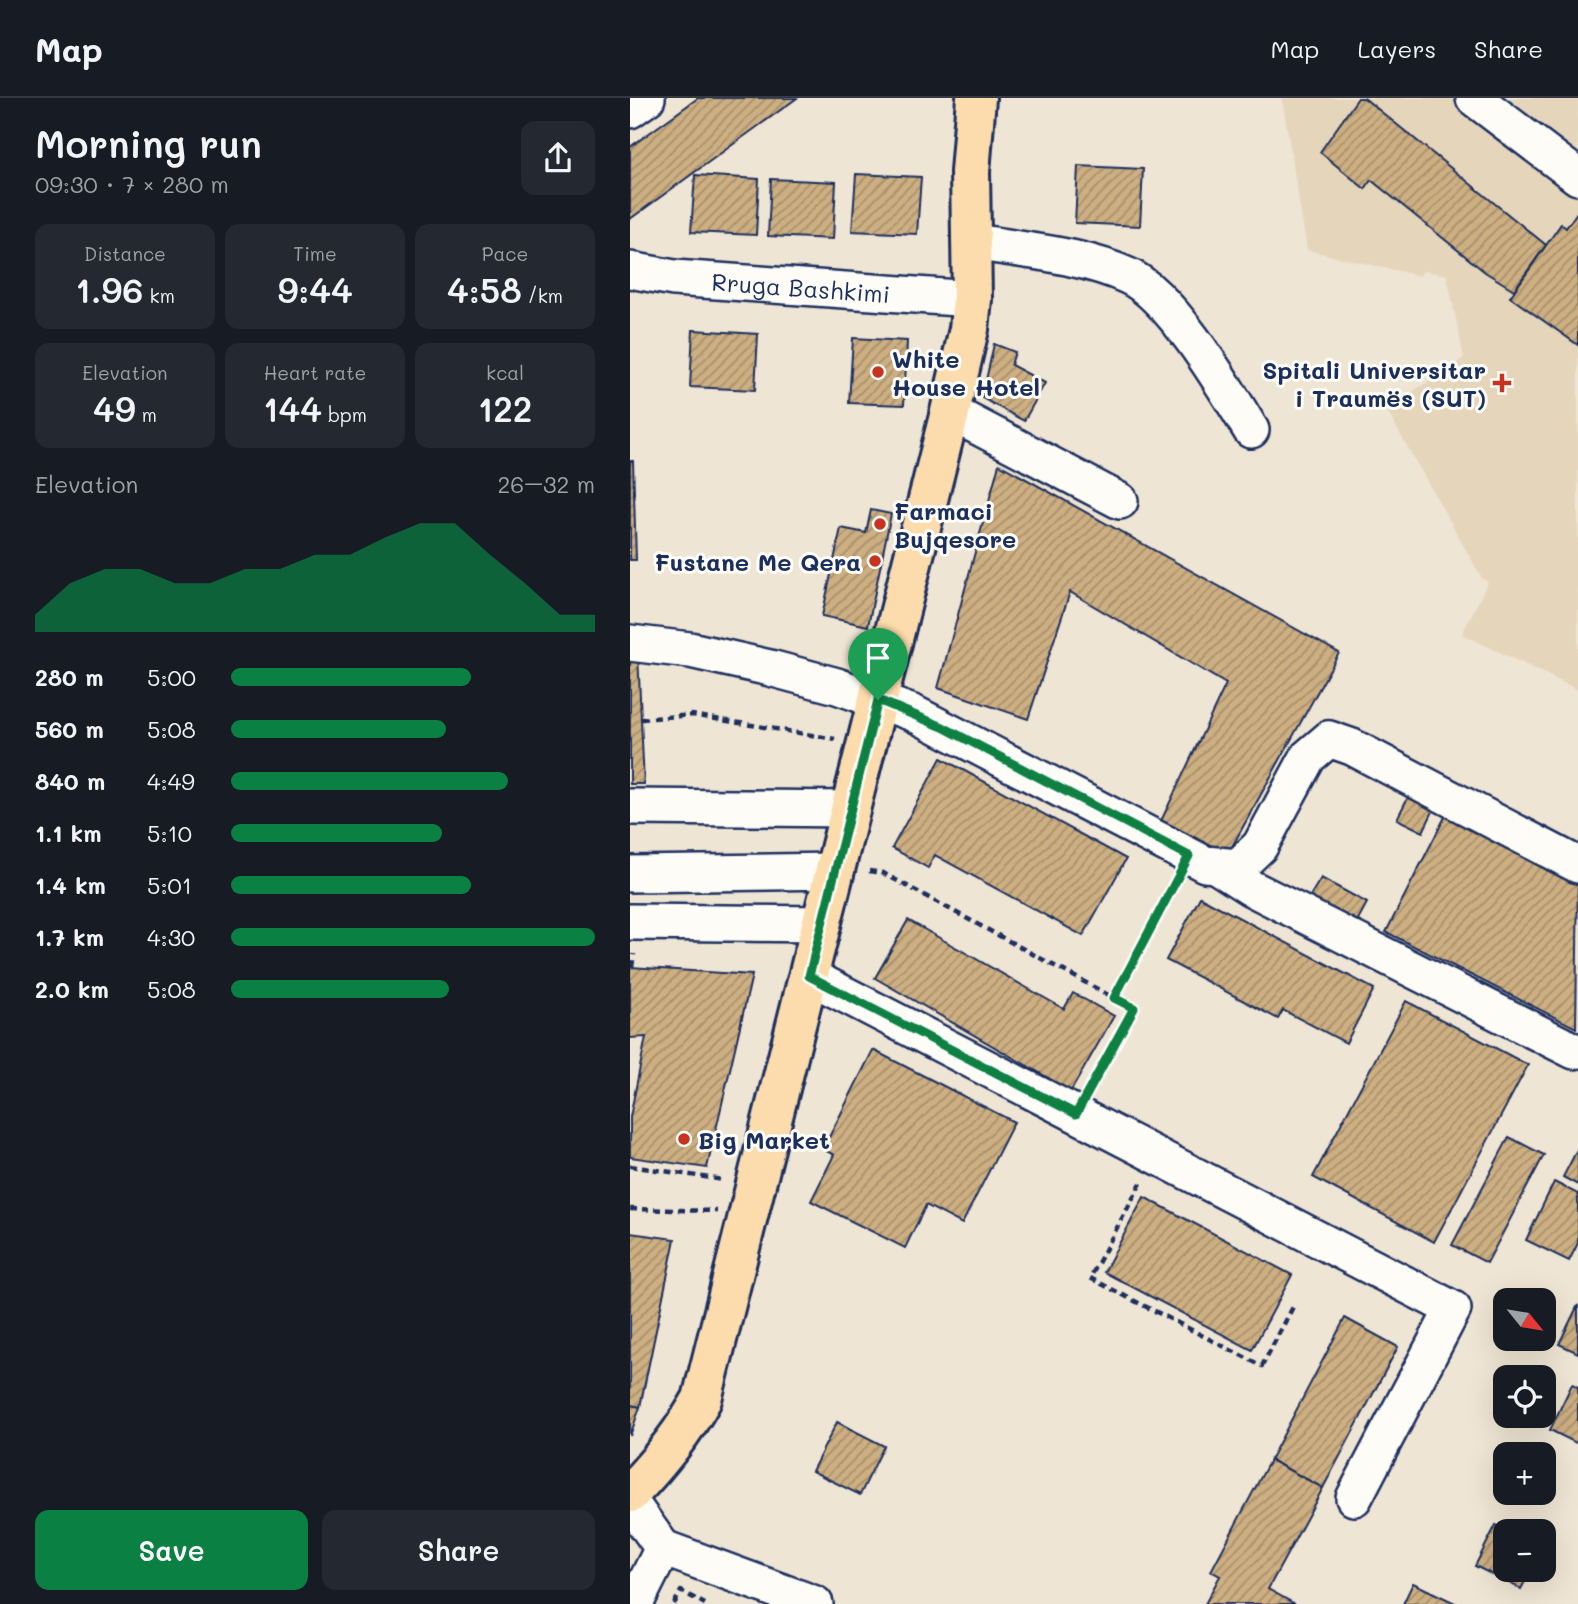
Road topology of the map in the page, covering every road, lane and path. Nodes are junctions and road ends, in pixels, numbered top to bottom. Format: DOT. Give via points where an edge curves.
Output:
graph roads {
  1 [pos="647,98"];
  2 [pos="976,98"];
  3 [pos="1474,98"];
  4 [pos="630,110"];
  5 [pos="1578,177"];
  6 [pos="970,242"];
  7 [pos="633,273"];
  8 [pos="972,299"];
  9 [pos="950,412"];
  10 [pos="1251,430"];
  11 [pos="1120,501"];
  12 [pos="630,643"];
  13 [pos="878,700"];
  14 [pos="641,719"];
  15 [pos="867,744"];
  16 [pos="630,807"];
  17 [pos="851,809"];
  18 [pos="1205,862"];
  19 [pos="1578,865"];
  20 [pos="836,868"];
  21 [pos="630,874"];
  22 [pos="630,922"];
  23 [pos="822,925"];
  24 [pos="809,976"];
  25 [pos="1114,998"];
  26 [pos="1574,1051"];
  27 [pos="1076,1114"];
  28 [pos="1156,1155"];
  29 [pos="630,1166"];
  30 [pos="752,1198"];
  31 [pos="630,1209"];
  32 [pos="1294,1305"];
  33 [pos="630,1493"];
  34 [pos="1354,1499"];
  35 [pos="630,1502"];
  36 [pos="663,1548"];
  37 [pos="635,1604"];
  38 [pos="674,1604"];
  39 [pos="705,1604"];
  40 [pos="815,1604"];
  1 -- 4 [label="street"];
  2 -- 6 [label="main road"];
  3 -- 5 [label="street"];
  6 -- 8 [label="main road"];
  6 -- 10 [label="street" via="1098,265 1131,277 1175,320"];
  7 -- 8 [label="street, Rruga Bashkimi"];
  8 -- 9 [label="main road"];
  9 -- 11 [label="street"];
  9 -- 13 [label="main road"];
  12 -- 13 [label="street" via="690,650 770,668"];
  13 -- 15 [label="main road"];
  13 -- 18 [label="street" via="943,727"];
  14 -- 15 [label="path" via="692,715"];
  15 -- 17 [label="main road"];
  16 -- 17 [label="street"];
  17 -- 20 [label="main road"];
  18 -- 19 [label="street" via="1238,867 1250,858 1308,757 1329,739"];
  18 -- 25 [label="path"];
  18 -- 26 [label="street"];
  20 -- 21 [label="street"];
  20 -- 23 [label="main road"];
  20 -- 25 [label="path" via="883,873"];
  22 -- 23 [label="street"];
  23 -- 24 [label="main road"];
  24 -- 27 [label="street"];
  24 -- 30 [label="main road"];
  25 -- 27 [label="path" via="1134,1008"];
  27 -- 28 [label="street"];
  28 -- 32 [label="path" via="1090,1278 1262,1366"];
  28 -- 34 [label="street" via="1453,1309"];
  29 -- 30 [label="path"];
  30 -- 31 [label="path"];
  30 -- 33 [label="main road" via="702,1399 661,1461"];
  35 -- 36 [label="street"];
  36 -- 37 [label="street"];
  36 -- 40 [label="street"];
  38 -- 39 [label="path" via="681,1591"];
}
